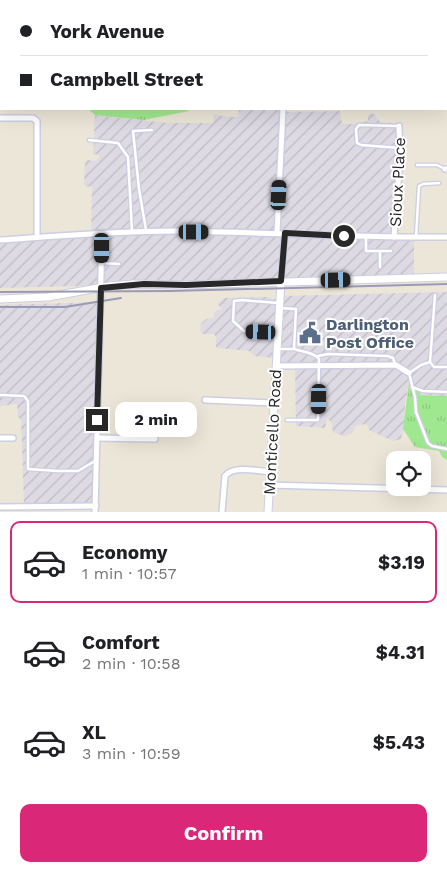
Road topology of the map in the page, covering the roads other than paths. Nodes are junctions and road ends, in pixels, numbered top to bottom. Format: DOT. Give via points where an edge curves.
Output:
graph roads {
  1 [pos="283,110"];
  2 [pos="0,118"];
  3 [pos="400,126"];
  4 [pos="152,130"];
  5 [pos="89,140"];
  6 [pos="400,148"];
  7 [pos="417,165"];
  8 [pos="446,169"];
  9 [pos="439,183"];
  10 [pos="132,232"];
  11 [pos="146,232"];
  12 [pos="277,233"];
  13 [pos="285,233"];
  14 [pos="102,234"];
  15 [pos="37,237"];
  16 [pos="366,237"];
  17 [pos="394,237"];
  18 [pos="416,237"];
  19 [pos="447,237"];
  20 [pos="0,240"];
  21 [pos="380,251"];
  22 [pos="391,251"];
  23 [pos="102,263"];
  24 [pos="120,264"];
  25 [pos="380,267"];
  26 [pos="447,277"];
  27 [pos="281,281"];
  28 [pos="101,288"];
  29 [pos="435,295"];
  30 [pos="0,299"];
  31 [pos="280,305"];
  32 [pos="278,332"];
  33 [pos="278,349"];
  34 [pos="294,350"];
  35 [pos="318,356"];
  36 [pos="430,362"];
  37 [pos="396,365"];
  38 [pos="276,366"];
  39 [pos="319,366"];
  40 [pos="447,367"];
  41 [pos="408,373"];
  42 [pos="412,387"];
  43 [pos="447,392"];
  44 [pos="0,395"];
  45 [pos="205,400"];
  46 [pos="274,403"];
  47 [pos="287,420"];
  48 [pos="0,438"];
  49 [pos="13,438"];
  50 [pos="97,438"];
  51 [pos="155,439"];
  52 [pos="447,449"];
  53 [pos="97,460"];
  54 [pos="270,472"];
  55 [pos="269,485"];
  56 [pos="447,490"];
  57 [pos="0,507"];
  58 [pos="95,509"];
  59 [pos="222,512"];
  60 [pos="268,512"];
  1 -- 12 [label="street"];
  2 -- 15 [label="street" via="33,118 37,124"];
  3 -- 6 [label="street, Sioux Place"];
  3 -- 6 [label="lane" via="359,125 356,129 358,143 362,145"];
  4 -- 11 [label="lane" via="133,131"];
  5 -- 10 [label="lane" via="118,143 128,156"];
  6 -- 17 [label="street, Sioux Place"];
  7 -- 8 [label="lane" via="437,165"];
  9 -- 18 [label="lane" via="419,186"];
  10 -- 11 [label="street"];
  10 -- 14 [label="street"];
  11 -- 12 [label="street"];
  12 -- 13 [label="street"];
  13 -- 16 [label="street"];
  13 -- 27 [label="street, Monticello Road"];
  14 -- 15 [label="street"];
  14 -- 23 [label="street"];
  15 -- 20 [label="street"];
  16 -- 17 [label="street"];
  16 -- 21 [label="lane" via="366,251"];
  17 -- 18 [label="street"];
  18 -- 19 [label="street"];
  21 -- 22 [label="lane"];
  21 -- 25 [label="lane"];
  23 -- 24 [label="lane"];
  23 -- 28 [label="street"];
  26 -- 27 [label="main road"];
  27 -- 28 [label="main road"];
  27 -- 31 [label="main road, Monticello Road"];
  28 -- 30 [label="main road" via="35,298"];
  28 -- 50 [label="street"];
  29 -- 36 [label="lane"];
  31 -- 32 [label="main road, Monticello Road"];
  31 -- 32 [label="lane" via="234,301 233,321 244,331"];
  31 -- 34 [label="lane" via="296,309"];
  32 -- 33 [label="main road, Monticello Road"];
  33 -- 34 [label="lane"];
  33 -- 38 [label="main road, Monticello Road"];
  34 -- 35 [label="lane"];
  35 -- 37 [label="lane" via="388,356"];
  35 -- 39 [label="lane"];
  36 -- 40 [label="lane" via="434,367"];
  36 -- 41 [label="lane"];
  37 -- 39 [label="street"];
  37 -- 41 [label="street"];
  38 -- 39 [label="street"];
  38 -- 46 [label="main road, Monticello Road"];
  39 -- 47 [label="lane" via="318,420"];
  41 -- 42 [label="lane"];
  42 -- 43 [label="lane"];
  42 -- 52 [label="lane" via="416,412 428,443"];
  44 -- 53 [label="lane" via="24,396 28,401 28,470 78,471"];
  45 -- 46 [label="street"];
  46 -- 54 [label="main road, Monticello Road"];
  48 -- 49 [label="street"];
  50 -- 51 [label="street"];
  50 -- 53 [label="street"];
  53 -- 58 [label="street"];
  54 -- 55 [label="main road, Monticello Road"];
  54 -- 59 [label="street" via="234,470 227,473"];
  55 -- 56 [label="street"];
  55 -- 60 [label="main road, Monticello Road"];
  57 -- 58 [label="street"];
}
